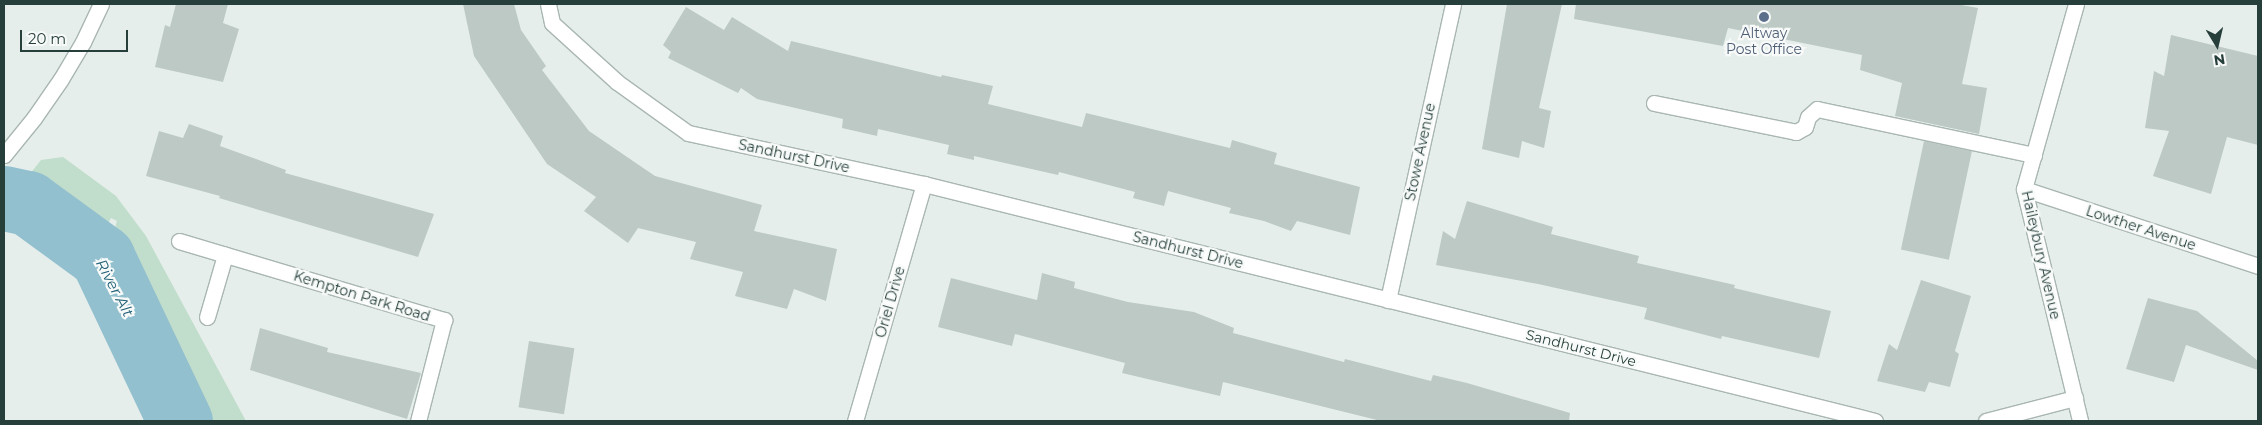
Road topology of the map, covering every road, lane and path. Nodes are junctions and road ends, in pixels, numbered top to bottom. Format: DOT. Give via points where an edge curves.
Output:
graph roads {
  1 [pos="101,4"];
  2 [pos="548,4"];
  3 [pos="1453,4"];
  4 [pos="2076,4"];
  5 [pos="1654,103"];
  6 [pos="4,155"];
  7 [pos="2034,156"];
  8 [pos="924,184"];
  9 [pos="2024,189"];
  10 [pos="179,241"];
  11 [pos="225,255"];
  12 [pos="2258,266"];
  13 [pos="1388,300"];
  14 [pos="207,317"];
  15 [pos="2074,398"];
  16 [pos="418,421"];
  17 [pos="855,421"];
  18 [pos="1875,421"];
  19 [pos="1986,421"];
  20 [pos="2080,421"];
  1 -- 6 [label="street" via="61,79"];
  2 -- 8 [label="street, Sandhurst Drive" via="552,23 617,82 688,132"];
  3 -- 13 [label="street, Stowe Avenue"];
  4 -- 7 [label="street, Haileybury Avenue"];
  5 -- 7 [label="street" via="1796,132 1805,128 1808,117 1817,109"];
  7 -- 9 [label="street, Haileybury Avenue"];
  8 -- 13 [label="street, Sandhurst Drive"];
  8 -- 17 [label="street, Oriel Drive"];
  9 -- 12 [label="street, Lowther Avenue"];
  9 -- 15 [label="street, Haileybury Avenue"];
  10 -- 11 [label="street, Kempton Park Road"];
  11 -- 14 [label="street"];
  11 -- 16 [label="street, Kempton Park Road" via="444,320"];
  13 -- 18 [label="street, Sandhurst Drive"];
  15 -- 19 [label="street"];
  15 -- 20 [label="street, Haileybury Avenue"];
}
